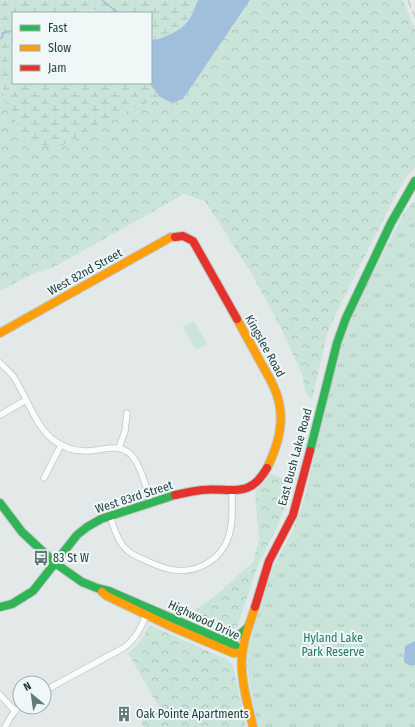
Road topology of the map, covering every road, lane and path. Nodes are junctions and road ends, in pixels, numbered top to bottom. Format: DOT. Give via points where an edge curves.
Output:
graph roads {
  1 [pos="415,181"];
  2 [pos="415,193"];
  3 [pos="405,200"];
  4 [pos="183,236"];
  5 [pos="0,333"];
  6 [pos="0,363"];
  7 [pos="26,400"];
  8 [pos="127,412"];
  9 [pos="0,415"];
  10 [pos="61,445"];
  11 [pos="119,448"];
  12 [pos="44,478"];
  13 [pos="259,479"];
  14 [pos="232,490"];
  15 [pos="0,503"];
  16 [pos="151,503"];
  17 [pos="110,516"];
  18 [pos="55,563"];
  19 [pos="0,607"];
  20 [pos="148,612"];
  21 [pos="250,625"];
  22 [pos="219,639"];
  23 [pos="242,652"];
  24 [pos="52,687"];
  25 [pos="0,695"];
  26 [pos="12,707"];
  27 [pos="12,714"];
  28 [pos="5,727"];
  29 [pos="253,727"];
  1 -- 3 [label="street, East Bush Lake Road"];
  2 -- 3 [label="street, East Bush Lake Road"];
  3 -- 21 [label="street, East Bush Lake Road" via="346,318 337,343 293,515 269,561"];
  4 -- 5 [label="street, West 82nd Street" via="171,237"];
  4 -- 13 [label="street, Kingslee Road" via="193,241 278,396 282,418 280,430 269,467"];
  6 -- 7 [label="street" via="12,375"];
  7 -- 9 [label="street"];
  7 -- 10 [label="street" via="42,429"];
  8 -- 11 [label="street" via="125,431"];
  10 -- 11 [label="street" via="87,451"];
  10 -- 12 [label="street"];
  11 -- 16 [label="street" via="135,459"];
  13 -- 14 [label="street, West 83rd Street" via="248,488"];
  14 -- 16 [label="street, West 83rd Street" via="203,490"];
  14 -- 17 [label="street" via="230,535 226,544 212,561 193,570 172,570 131,553 124,548 116,534"];
  15 -- 18 [label="street, Highwood Drive" via="22,532"];
  16 -- 17 [label="street, West 83rd Street"];
  17 -- 18 [label="street, West 83rd Street" via="83,530"];
  18 -- 19 [label="street, West 83rd Street" via="33,591 12,604"];
  18 -- 20 [label="street, Highwood Drive" via="106,596"];
  20 -- 22 [label="street, Highwood Drive"];
  20 -- 23 [label="street, Highwood Drive" via="233,653"];
  20 -- 24 [label="street" via="137,634 125,647"];
  21 -- 22 [label="street" via="236,638"];
  21 -- 23 [label="street, East Bush Lake Road"];
  22 -- 23 [label="street, Highwood Drive" via="236,646"];
  23 -- 29 [label="street, East Bush Lake Road" via="244,686"];
  25 -- 26 [label="street"];
  27 -- 28 [label="street"];
}
